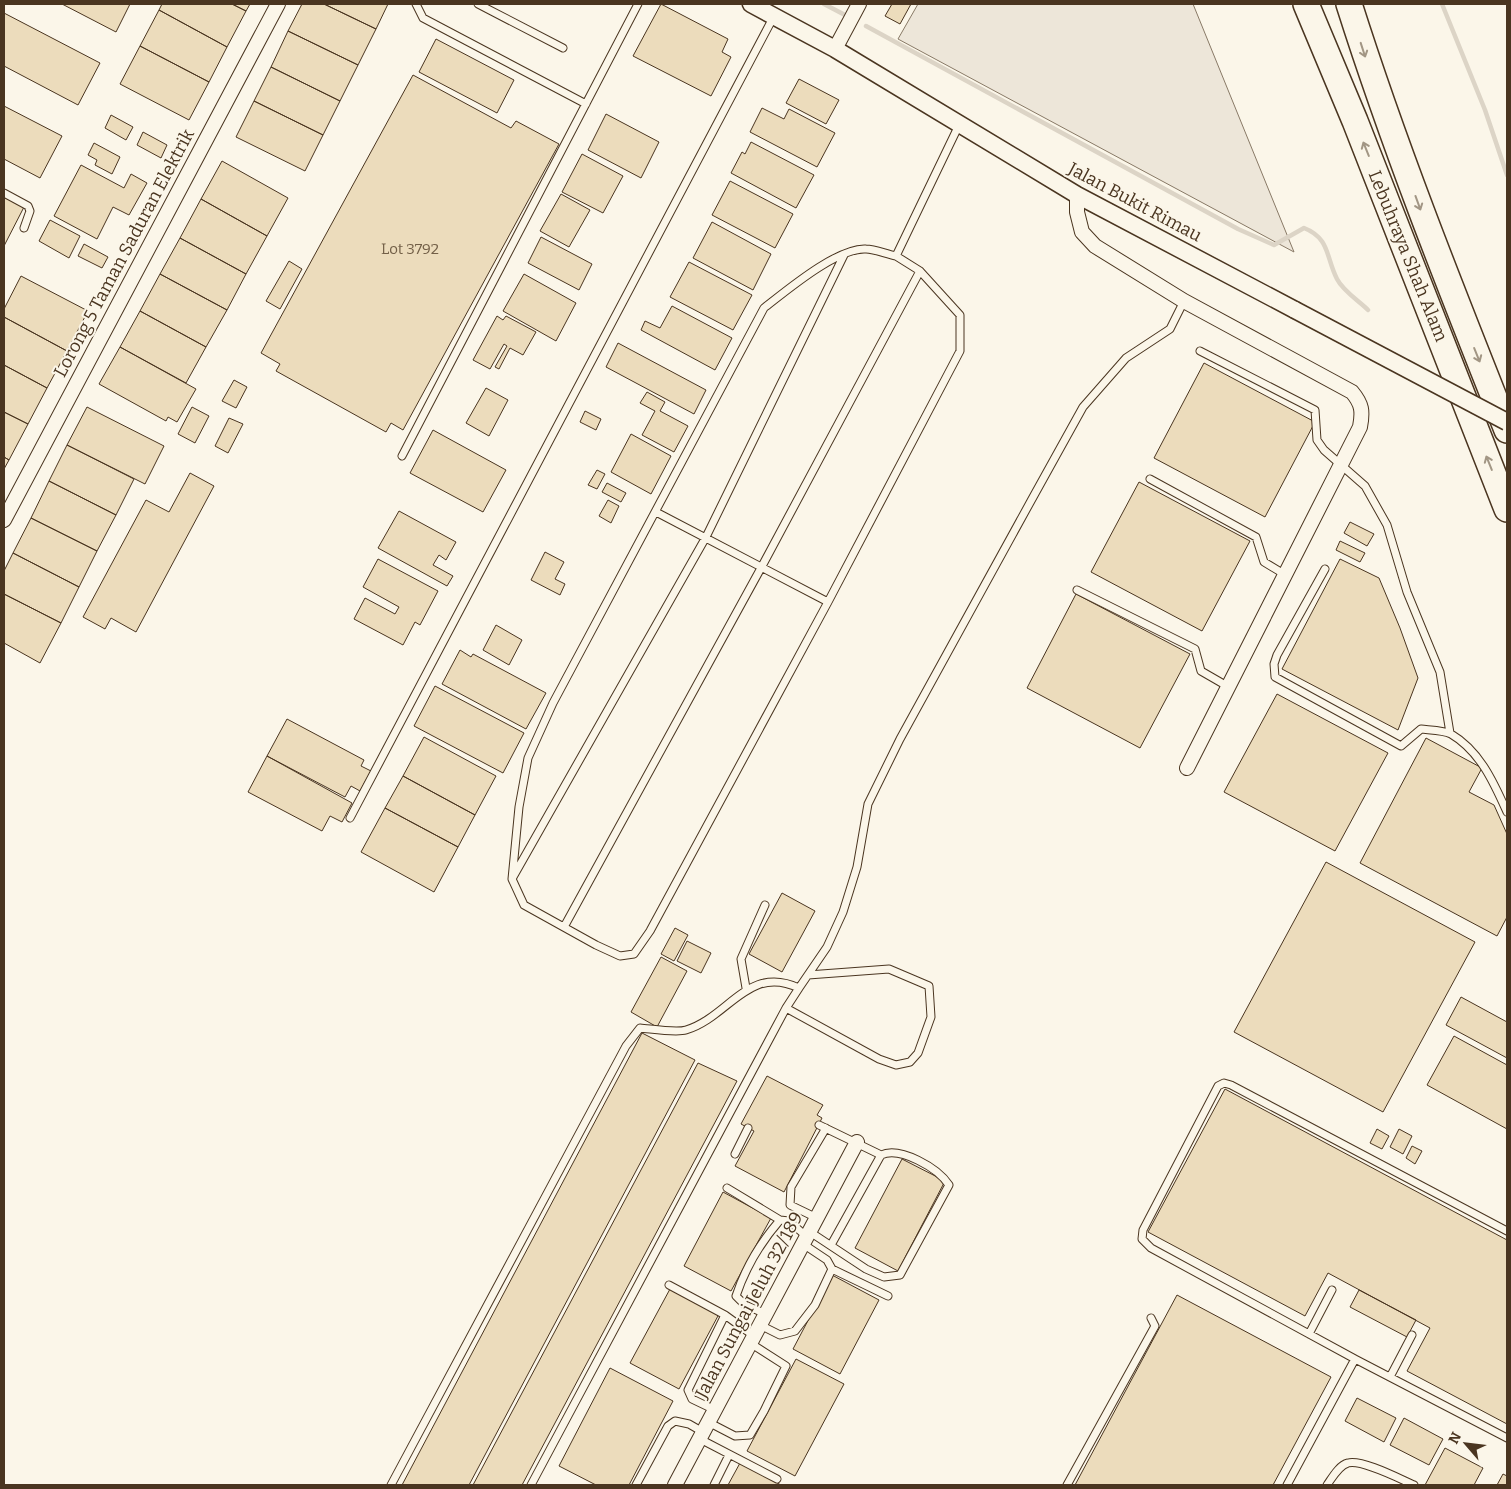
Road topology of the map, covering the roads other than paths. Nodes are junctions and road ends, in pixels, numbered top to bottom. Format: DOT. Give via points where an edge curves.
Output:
graph roads {
  1 [pos="278,4"];
  2 [pos="416,4"];
  3 [pos="478,4"];
  4 [pos="638,4"];
  5 [pos="751,4"];
  6 [pos="859,4"];
  7 [pos="1306,4"];
  8 [pos="1348,4"];
  9 [pos="774,16"];
  10 [pos="563,48"];
  11 [pos="835,49"];
  12 [pos="586,104"];
  13 [pos="959,125"];
  14 [pos="4,193"];
  15 [pos="1077,194"];
  16 [pos="24,228"];
  17 [pos="844,255"];
  18 [pos="896,256"];
  19 [pos="920,272"];
  20 [pos="1184,301"];
  21 [pos="1200,351"];
  22 [pos="1507,422"];
  23 [pos="1507,430"];
  24 [pos="402,456"];
  25 [pos="1341,464"];
  26 [pos="1150,479"];
  27 [pos="1507,508"];
  28 [pos="656,512"];
  29 [pos="4,520"];
  30 [pos="706,537"];
  31 [pos="762,568"];
  32 [pos="1325,569"];
  33 [pos="1284,574"];
  34 [pos="1077,590"];
  35 [pos="828,602"];
  36 [pos="1227,686"];
  37 [pos="1450,733"];
  38 [pos="1186,768"];
  39 [pos="1507,812"];
  40 [pos="350,818"];
  41 [pos="512,879"];
  42 [pos="765,905"];
  43 [pos="564,927"];
  44 [pos="808,975"];
  45 [pos="746,988"];
  46 [pos="799,988"];
  47 [pos="786,1008"];
  48 [pos="748,1128"];
  49 [pos="857,1142"];
  50 [pos="735,1154"];
  51 [pos="880,1155"];
  52 [pos="726,1188"];
  53 [pos="817,1218"];
  54 [pos="780,1220"];
  55 [pos="1507,1230"];
  56 [pos="807,1237"];
  57 [pos="831,1245"];
  58 [pos="832,1269"];
  59 [pos="669,1285"];
  60 [pos="1332,1290"];
  61 [pos="888,1296"];
  62 [pos="724,1315"];
  63 [pos="1150,1318"];
  64 [pos="758,1330"];
  65 [pos="1309,1334"];
  66 [pos="1412,1336"];
  67 [pos="1355,1359"];
  68 [pos="1390,1377"];
  69 [pos="706,1426"];
  70 [pos="1507,1438"];
  71 [pos="729,1455"];
  72 [pos="777,1479"];
  73 [pos="391,1485"];
  74 [pos="530,1485"];
  75 [pos="636,1485"];
  76 [pos="675,1485"];
  77 [pos="714,1485"];
  78 [pos="1067,1485"];
  79 [pos="1287,1485"];
  80 [pos="1328,1485"];
  81 [pos="1414,1485"];
  1 -- 29 [label="street, Lorong 5 Taman Saduran Elektrik"];
  2 -- 12 [label="lane" via="422,18"];
  3 -- 10 [label="lane"];
  4 -- 12 [label="lane"];
  5 -- 9 [label="street, Jalan Bukit Rimau"];
  6 -- 11 [label="street"];
  27 -- 7 [label="highway, Lebuhraya Shah Alam, one-way"];
  8 -- 23 [label="highway, Lebuhraya Shah Alam, one-way" via="1434,247"];
  9 -- 11 [label="street, Jalan Bukit Rimau"];
  9 -- 40 [label="lane"];
  11 -- 13 [label="street, Jalan Bukit Rimau"];
  12 -- 24 [label="lane"];
  13 -- 15 [label="street, Jalan Bukit Rimau"];
  13 -- 18 [label="lane"];
  14 -- 16 [label="lane" via="28,206 30,212"];
  15 -- 20 [label="street" via="1082,232 1095,246"];
  15 -- 22 [label="street, Jalan Bukit Rimau, bridge"];
  17 -- 18 [label="lane" via="865,249"];
  17 -- 28 [label="lane" via="813,271 764,308"];
  17 -- 30 [label="lane"];
  18 -- 19 [label="lane"];
  19 -- 31 [label="lane"];
  19 -- 35 [label="lane" via="960,315 960,351"];
  20 -- 25 [label="street" via="1352,392 1361,403 1362,416 1360,427"];
  20 -- 44 [label="lane" via="1170,329 1126,358 1083,408 1032,499 900,738 868,804 858,867 843,912 827,947"];
  21 -- 25 [label="lane" via="1315,410 1317,440"];
  25 -- 33 [label="street"];
  25 -- 37 [label="lane" via="1365,486 1387,525 1407,592 1440,672"];
  26 -- 33 [label="lane" via="1256,537 1264,562"];
  28 -- 30 [label="lane"];
  28 -- 41 [label="lane" via="553,703 528,758"];
  30 -- 31 [label="lane"];
  30 -- 41 [label="lane"];
  31 -- 35 [label="lane"];
  31 -- 43 [label="lane"];
  32 -- 37 [label="lane" via="1277,655 1275,677 1401,746 1421,729"];
  33 -- 36 [label="street"];
  34 -- 36 [label="lane" via="1195,649 1202,672"];
  35 -- 43 [label="lane" via="650,931 634,954 620,956"];
  36 -- 38 [label="street"];
  37 -- 39 [label="lane" via="1489,772"];
  41 -- 43 [label="lane" via="524,905"];
  42 -- 45 [label="lane" via="741,958"];
  44 -- 46 [label="lane"];
  44 -- 47 [label="lane" via="889,969 929,986 931,1017 918,1053 910,1062 896,1065"];
  45 -- 46 [label="lane" via="771,982 786,982"];
  45 -- 73 [label="lane" via="717,1013 685,1030 640,1028 626,1046"];
  46 -- 47 [label="lane"];
  47 -- 74 [label="lane"];
  48 -- 50 [label="lane"];
  49 -- 51 [label="lane"];
  49 -- 53 [label="street, Jalan Sungai Jeluh 32/189"];
  49 -- 53 [label="lane" via="822,1127 791,1187 790,1205"];
  51 -- 57 [label="lane"];
  51 -- 57 [label="lane" via="890,1151 906,1154 944,1176 949,1185 900,1275 884,1278"];
  52 -- 54 [label="lane"];
  53 -- 56 [label="street, Jalan Sungai Jeluh 32/189"];
  54 -- 56 [label="lane" via="788,1222"];
  54 -- 64 [label="lane" via="766,1236 736,1296 745,1304"];
  55 -- 65 [label="lane" via="1224,1083 1218,1086 1143,1230 1142,1239 1151,1248"];
  56 -- 57 [label="lane"];
  56 -- 58 [label="lane"];
  56 -- 64 [label="street, Jalan Sungai Jeluh 32/189"];
  58 -- 61 [label="lane"];
  58 -- 64 [label="lane" via="814,1305 795,1331 780,1335"];
  59 -- 62 [label="lane"];
  60 -- 65 [label="lane"];
  62 -- 64 [label="lane"];
  62 -- 69 [label="lane" via="688,1390"];
  63 -- 78 [label="lane" via="1155,1326"];
  64 -- 69 [label="street, Jalan Sungai Jeluh 32/189"];
  64 -- 69 [label="lane" via="786,1366 764,1411 750,1435 735,1436"];
  65 -- 67 [label="lane"];
  66 -- 68 [label="lane"];
  67 -- 68 [label="lane"];
  67 -- 79 [label="lane"];
  68 -- 70 [label="lane"];
  69 -- 71 [label="lane"];
  69 -- 75 [label="lane" via="675,1421 668,1426"];
  69 -- 76 [label="street, Jalan Sungai Jeluh 32/189"];
  71 -- 72 [label="lane"];
  71 -- 77 [label="lane"];
  80 -- 81 [label="lane" via="1334,1474 1347,1463 1358,1462"];
}
